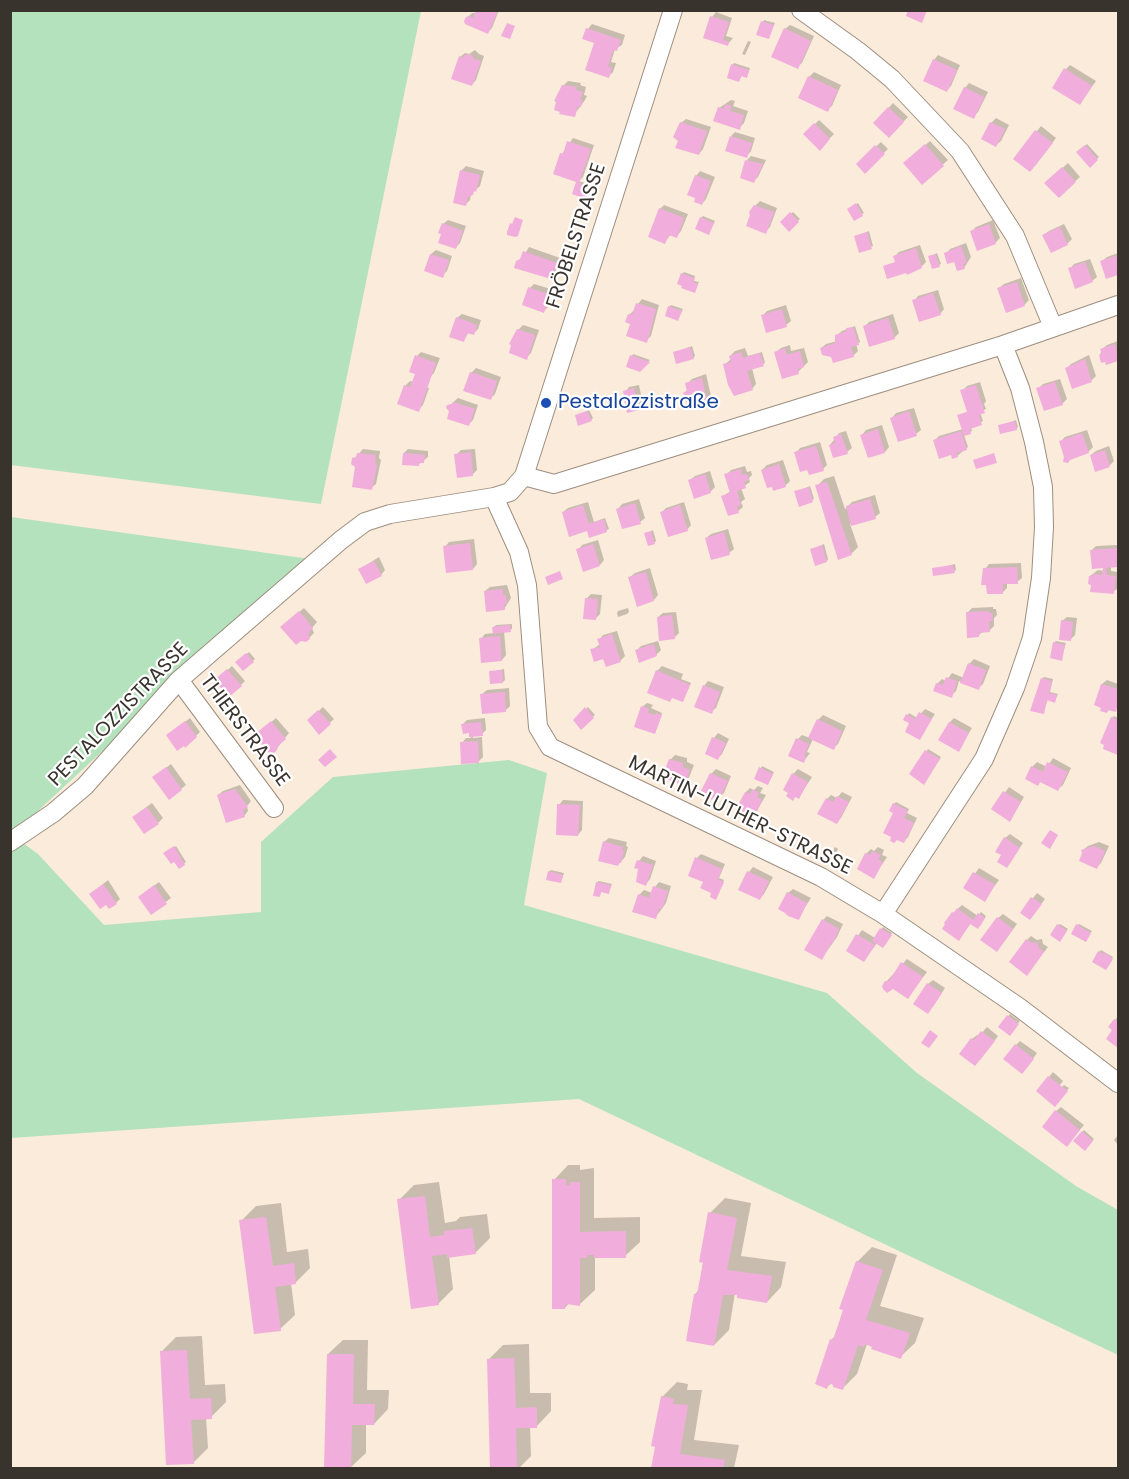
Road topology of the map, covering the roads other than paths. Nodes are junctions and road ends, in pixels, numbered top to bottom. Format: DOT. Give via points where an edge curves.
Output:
graph roads {
  1 [pos="674,10"];
  2 [pos="801,10"];
  3 [pos="1119,305"];
  4 [pos="1053,327"];
  5 [pos="1003,345"];
  6 [pos="524,476"];
  7 [pos="494,497"];
  8 [pos="179,680"];
  9 [pos="274,808"];
  10 [pos="10,842"];
  11 [pos="883,914"];
  12 [pos="1119,1083"];
  1 -- 6 [label="street, FRÖBELSTRASSE"];
  2 -- 4 [label="street" via="892,79 960,151 1015,236"];
  3 -- 4 [label="street"];
  4 -- 5 [label="street"];
  5 -- 6 [label="street" via="554,484"];
  5 -- 11 [label="street" via="1020,388 1043,487 1041,578 1032,638 984,759"];
  6 -- 7 [label="street, PESTALOZZISTRASSE" via="510,492"];
  7 -- 8 [label="street, PESTALOZZISTRASSE" via="390,514 365,522"];
  7 -- 11 [label="street, MARTIN-LUTHER-STRASSE" via="519,552 526,585 538,727 550,747 821,878"];
  8 -- 9 [label="street, THIERSTRASSE"];
  8 -- 10 [label="street, PESTALOZZISTRASSE" via="85,786"];
  11 -- 12 [label="street, MARTIN-LUTHER-STRASSE" via="1020,1008"];
}
